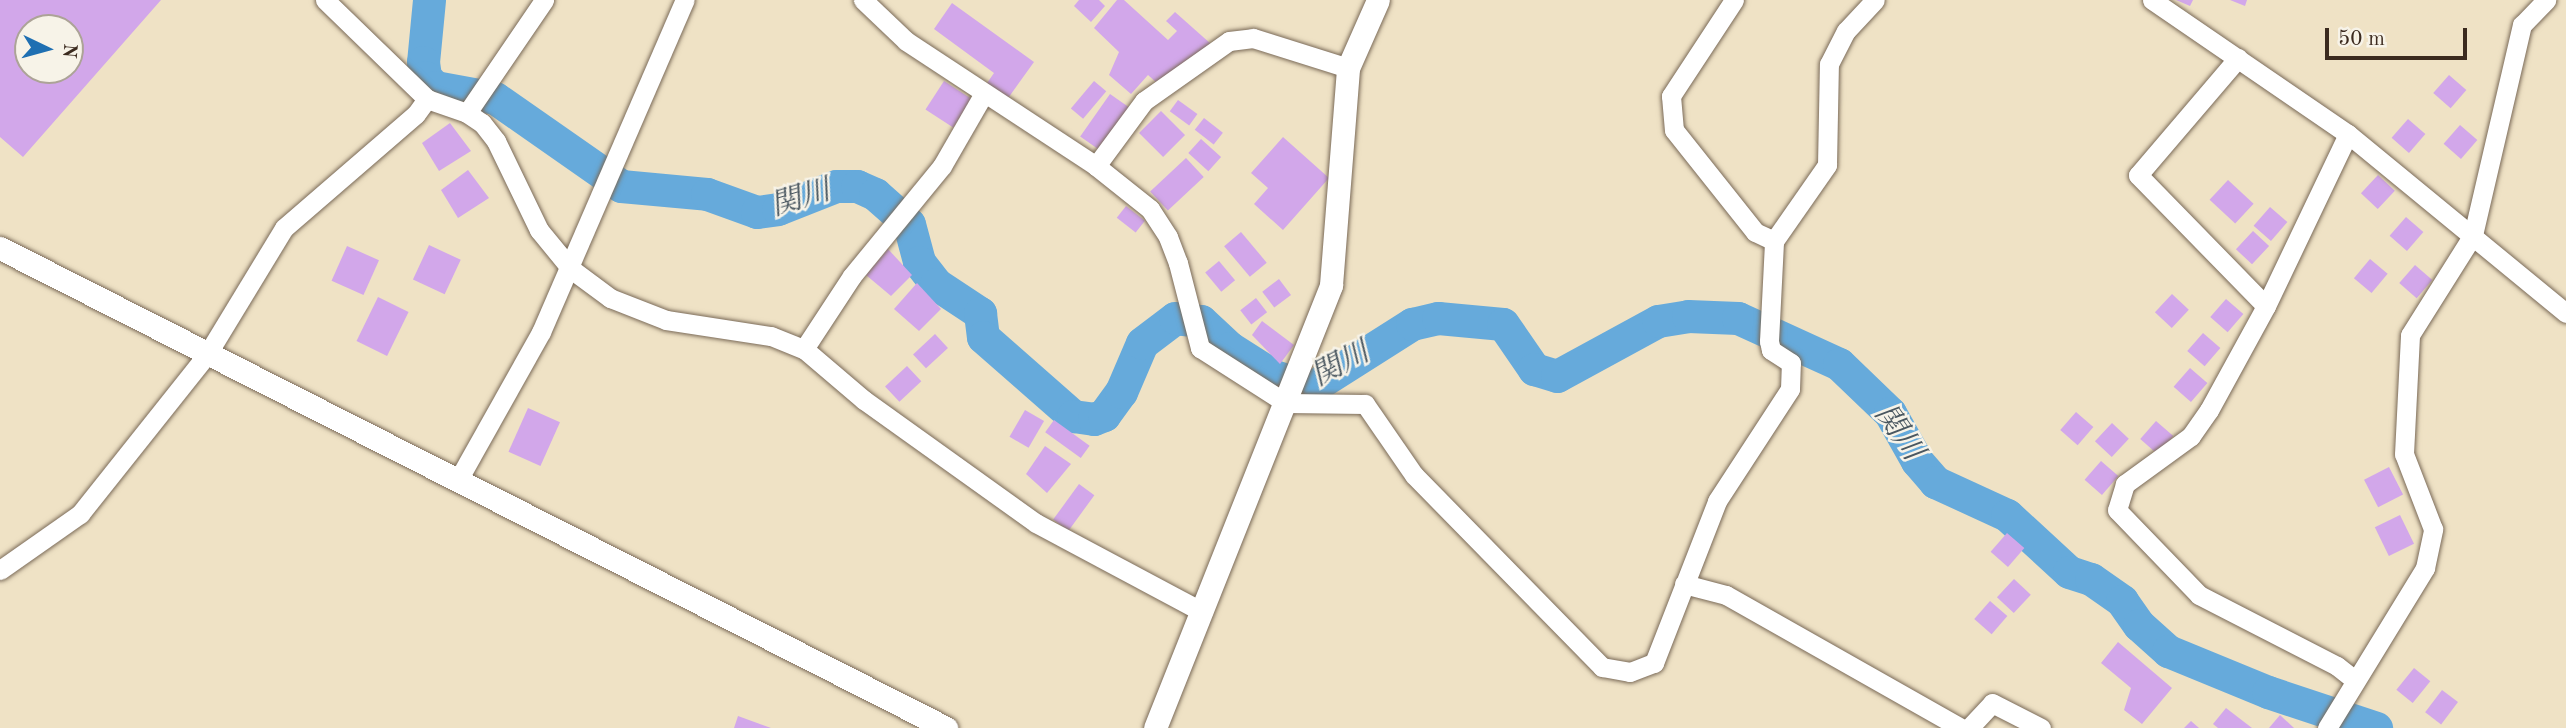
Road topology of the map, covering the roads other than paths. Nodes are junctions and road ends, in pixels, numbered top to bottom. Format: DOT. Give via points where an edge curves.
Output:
graph roads {
  1 [pos="325,0"];
  2 [pos="544,0"];
  3 [pos="685,0"];
  4 [pos="863,0"];
  5 [pos="1378,0"];
  6 [pos="1734,0"];
  7 [pos="1875,0"];
  8 [pos="2152,0"];
  9 [pos="2546,0"];
  10 [pos="2238,58"];
  11 [pos="1348,68"];
  12 [pos="983,95"];
  13 [pos="477,98"];
  14 [pos="427,99"];
  15 [pos="2348,134"];
  16 [pos="1096,166"];
  17 [pos="2473,235"];
  18 [pos="1774,241"];
  19 [pos="0,248"];
  20 [pos="571,269"];
  21 [pos="2266,306"];
  22 [pos="2566,313"];
  23 [pos="804,349"];
  24 [pos="208,353"];
  25 [pos="1292,388"];
  26 [pos="457,480"];
  27 [pos="0,570"];
  28 [pos="1684,584"];
  29 [pos="1203,611"];
  30 [pos="2355,680"];
  31 [pos="2333,717"];
  32 [pos="946,728"];
  33 [pos="1155,728"];
  34 [pos="1961,728"];
  35 [pos="1969,728"];
  36 [pos="2041,728"];
  1 -- 14 [label="street"];
  2 -- 13 [label="street"];
  3 -- 20 [label="street"];
  4 -- 12 [label="street" via="906,41"];
  5 -- 11 [label="street"];
  6 -- 18 [label="street" via="1671,96 1674,130 1755,232"];
  7 -- 18 [label="street" via="1846,31 1829,64 1827,165"];
  8 -- 10 [label="street"];
  9 -- 17 [label="street" via="2522,24"];
  10 -- 15 [label="street"];
  10 -- 21 [label="street" via="2138,175"];
  11 -- 16 [label="street" via="1253,38 1229,41 1143,101"];
  11 -- 25 [label="street" via="1331,285"];
  12 -- 16 [label="street"];
  12 -- 23 [label="street" via="942,166 852,276"];
  13 -- 14 [label="street"];
  13 -- 20 [label="street" via="539,229"];
  14 -- 24 [label="street" via="284,228"];
  15 -- 17 [label="street"];
  15 -- 21 [label="street"];
  16 -- 25 [label="street" via="1150,209 1168,237 1200,348"];
  17 -- 22 [label="street"];
  17 -- 30 [label="street" via="2410,335 2404,454 2433,528 2425,569"];
  18 -- 28 [label="street" via="1769,341 1771,350 1791,363 1790,389 1717,501"];
  19 -- 24 [label="street"];
  20 -- 23 [label="street" via="610,298 667,320 771,336"];
  20 -- 26 [label="street" via="541,332"];
  21 -- 30 [label="street" via="2192,436 2125,484 2117,510 2199,595 2337,666"];
  23 -- 29 [label="street" via="864,400 1036,523"];
  24 -- 26 [label="street"];
  24 -- 27 [label="street" via="80,514"];
  25 -- 28 [label="street" via="1365,404 1414,475 1602,667 1630,672 1654,663"];
  25 -- 29 [label="street"];
  26 -- 32 [label="street"];
  28 -- 34 [label="street" via="1726,596"];
  29 -- 33 [label="street"];
  30 -- 31 [label="street"];
  35 -- 36 [label="street" via="1992,703"];
}
